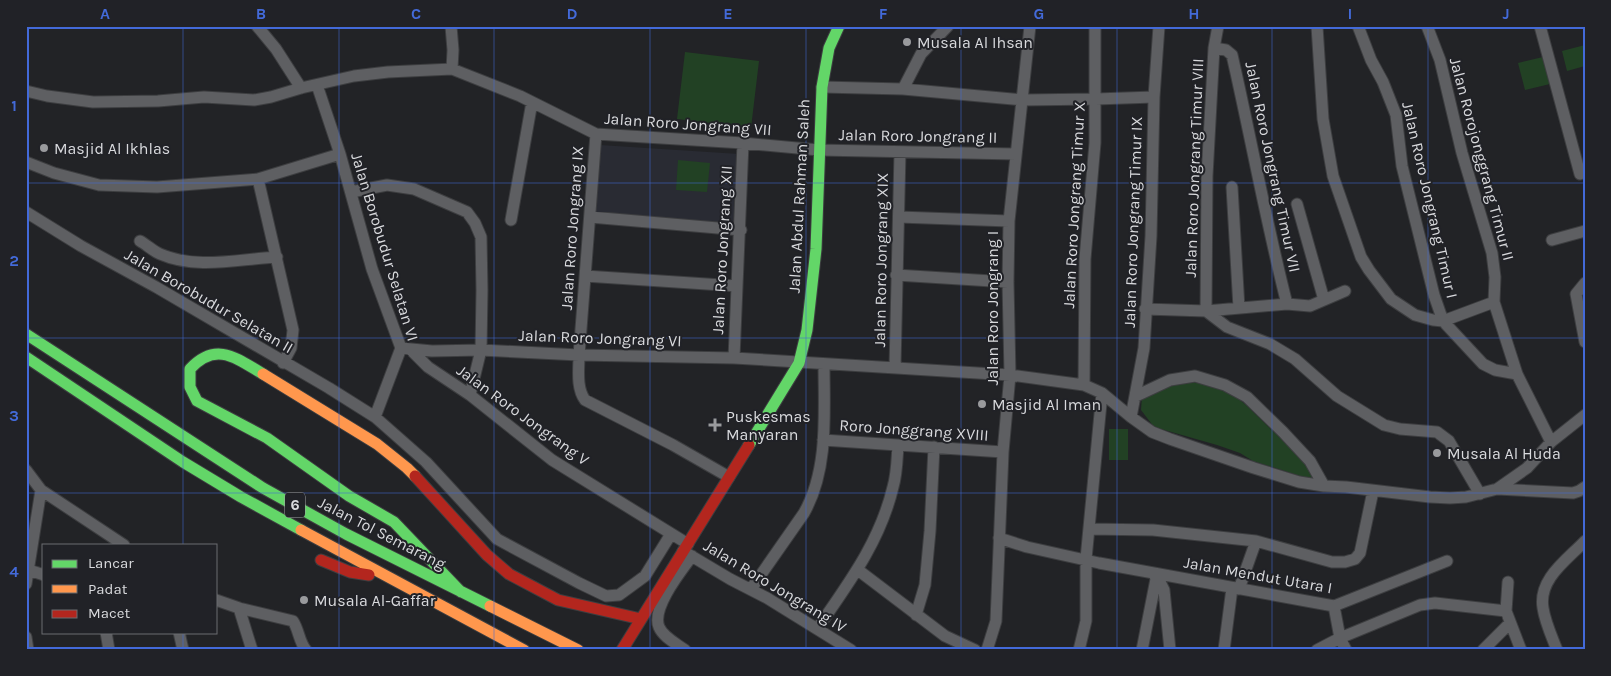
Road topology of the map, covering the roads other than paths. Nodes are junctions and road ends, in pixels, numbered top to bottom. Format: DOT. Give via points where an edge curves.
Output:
graph roads {
  1 [pos="257,26"];
  2 [pos="452,26"];
  3 [pos="839,26"];
  4 [pos="948,26"];
  5 [pos="1030,26"];
  6 [pos="1095,26"];
  7 [pos="1158,26"];
  8 [pos="1218,26"];
  9 [pos="1316,26"];
  10 [pos="1358,26"];
  11 [pos="1428,26"];
  12 [pos="1540,26"];
  13 [pos="1214,48"];
  14 [pos="452,69"];
  15 [pos="317,85"];
  16 [pos="822,87"];
  17 [pos="301,88"];
  18 [pos="903,89"];
  19 [pos="26,91"];
  20 [pos="1154,97"];
  21 [pos="1022,100"];
  22 [pos="1096,100"];
  23 [pos="532,102"];
  24 [pos="596,134"];
  25 [pos="743,144"];
  26 [pos="819,150"];
  27 [pos="900,152"];
  28 [pos="340,154"];
  29 [pos="1016,154"];
  30 [pos="26,162"];
  31 [pos="1580,174"];
  32 [pos="258,179"];
  33 [pos="1232,187"];
  34 [pos="351,192"];
  35 [pos="1297,204"];
  36 [pos="26,212"];
  37 [pos="590,216"];
  38 [pos="899,217"];
  39 [pos="511,220"];
  40 [pos="1009,222"];
  41 [pos="740,230"];
  42 [pos="1585,231"];
  43 [pos="1552,240"];
  44 [pos="140,241"];
  45 [pos="277,256"];
  46 [pos="896,275"];
  47 [pos="585,276"];
  48 [pos="1008,282"];
  49 [pos="1585,283"];
  50 [pos="736,286"];
  51 [pos="1345,291"];
  52 [pos="1324,300"];
  53 [pos="1494,302"];
  54 [pos="1287,304"];
  55 [pos="1239,308"];
  56 [pos="1145,310"];
  57 [pos="1206,311"];
  58 [pos="1443,320"];
  59 [pos="26,334"];
  60 [pos="1585,342"];
  61 [pos="406,349"];
  62 [pos="481,350"];
  63 [pos="579,355"];
  64 [pos="26,357"];
  65 [pos="734,358"];
  66 [pos="283,363"];
  67 [pos="799,363"];
  68 [pos="824,364"];
  69 [pos="895,368"];
  70 [pos="1517,374"];
  71 [pos="1010,375"];
  72 [pos="1084,385"];
  73 [pos="1102,393"];
  74 [pos="470,395"];
  75 [pos="1136,396"];
  76 [pos="1585,415"];
  77 [pos="375,417"];
  78 [pos="1131,417"];
  79 [pos="823,440"];
  80 [pos="1551,442"];
  81 [pos="898,445"];
  82 [pos="934,447"];
  83 [pos="1003,452"];
  84 [pos="182,462"];
  85 [pos="26,470"];
  86 [pos="188,477"];
  87 [pos="729,477"];
  88 [pos="1324,486"];
  89 [pos="1585,487"];
  90 [pos="1497,489"];
  91 [pos="41,490"];
  92 [pos="1373,491"];
  93 [pos="1480,494"];
  94 [pos="1090,529"];
  95 [pos="671,534"];
  96 [pos="999,538"];
  97 [pos="1256,541"];
  98 [pos="1585,541"];
  99 [pos="122,544"];
  100 [pos="688,550"];
  101 [pos="29,552"];
  102 [pos="1086,559"];
  103 [pos="321,560"];
  104 [pos="1447,561"];
  105 [pos="29,570"];
  106 [pos="858,570"];
  107 [pos="42,574"];
  108 [pos="382,575"];
  109 [pos="1155,576"];
  110 [pos="1508,582"];
  111 [pos="26,584"];
  112 [pos="751,589"];
  113 [pos="1236,589"];
  114 [pos="461,592"];
  115 [pos="218,601"];
  116 [pos="1334,606"];
  117 [pos="239,608"];
  118 [pos="1506,611"];
  119 [pos="916,615"];
  120 [pos="641,619"];
  121 [pos="1510,623"];
  122 [pos="816,629"];
  123 [pos="106,634"];
  124 [pos="179,634"];
  125 [pos="26,637"];
  126 [pos="1340,638"];
  127 [pos="28,650"];
  128 [pos="109,650"];
  129 [pos="182,650"];
  130 [pos="252,650"];
  131 [pos="306,650"];
  132 [pos="524,650"];
  133 [pos="578,650"];
  134 [pos="622,650"];
  135 [pos="685,650"];
  136 [pos="851,650"];
  137 [pos="975,650"];
  138 [pos="988,650"];
  139 [pos="1079,650"];
  140 [pos="1142,650"];
  141 [pos="1170,650"];
  142 [pos="1224,650"];
  143 [pos="1317,650"];
  144 [pos="1346,650"];
  145 [pos="1483,650"];
  146 [pos="1521,650"];
  147 [pos="1557,650"];
  1 -- 17 [label="street"];
  2 -- 14 [label="street"];
  3 -- 16 [label="main road, Jalan Abdul Rahman Saleh" via="829,48"];
  4 -- 18 [label="street" via="921,54"];
  5 -- 21 [label="street, Jalan Roro Jongrang I"];
  6 -- 22 [label="street, Jalan Roro Jongrang Timur X"];
  7 -- 20 [label="street, Jalan Roro Jongrang Timur IX"];
  8 -- 13 [label="street, Jalan Roro Jongrang Timur VIII"];
  9 -- 58 [label="street" via="1323,119 1334,176 1361,257 1391,299 1415,315"];
  10 -- 58 [label="street, Jalan Roro Jongrang Timur I" via="1396,114 1402,166"];
  11 -- 53 [label="street, Jalan Rorojonggrang Timur II" via="1492,253"];
  12 -- 31 [label="street"];
  13 -- 54 [label="street, Jalan Roro Jongrang Timur VII" via="1232,55"];
  13 -- 57 [label="street, Jalan Roro Jongrang Timur VIII" via="1207,176"];
  14 -- 15 [label="street" via="354,76"];
  14 -- 23 [label="street, Jalan Roro Jongrang VII"];
  15 -- 17 [label="street"];
  15 -- 28 [label="street, Jalan Borobudur Selatan VI"];
  16 -- 18 [label="street"];
  16 -- 26 [label="main road, Jalan Abdul Rahman Saleh"];
  17 -- 19 [label="street" via="254,100 204,97 93,102"];
  18 -- 21 [label="street"];
  20 -- 22 [label="street"];
  20 -- 56 [label="street, Jalan Roro Jongrang Timur IX" via="1151,236"];
  21 -- 22 [label="street"];
  21 -- 29 [label="street, Jalan Roro Jongrang I"];
  22 -- 72 [label="street, Jalan Roro Jongrang Timur X" via="1086,259"];
  23 -- 24 [label="street, Jalan Roro Jongrang VII"];
  23 -- 39 [label="street"];
  24 -- 25 [label="street, Jalan Roro Jongrang VII"];
  24 -- 37 [label="street, Jalan Roro Jongrang IX"];
  25 -- 26 [label="street, Jalan Roro Jongrang VII"];
  25 -- 41 [label="street, Jalan Roro Jongrang XII"];
  26 -- 27 [label="street, Jalan Roro Jongrang II"];
  26 -- 67 [label="main road, Jalan Abdul Rahman Saleh" via="816,249 807,330"];
  27 -- 29 [label="street, Jalan Roro Jongrang II"];
  27 -- 38 [label="street, Jalan Roro Jongrang XIX"];
  28 -- 32 [label="street"];
  28 -- 34 [label="street, Jalan Borobudur Selatan VI"];
  29 -- 40 [label="street, Jalan Roro Jongrang I"];
  30 -- 32 [label="street" via="99,185 157,188"];
  32 -- 45 [label="street"];
  33 -- 55 [label="street"];
  34 -- 61 [label="street, Jalan Borobudur Selatan VI" via="372,269"];
  34 -- 62 [label="street" via="387,185 414,188 466,212 475,223 480,238"];
  35 -- 52 [label="street"];
  36 -- 66 [label="street, Jalan Borobudur Selatan II"];
  37 -- 41 [label="street"];
  37 -- 47 [label="street, Jalan Roro Jongrang IX"];
  38 -- 40 [label="street"];
  38 -- 46 [label="street, Jalan Roro Jongrang XIX"];
  40 -- 48 [label="street, Jalan Roro Jongrang I"];
  41 -- 50 [label="street, Jalan Roro Jongrang XII"];
  42 -- 43 [label="street"];
  44 -- 45 [label="street" via="160,254 188,262"];
  45 -- 66 [label="street" via="293,330 291,348"];
  46 -- 48 [label="street"];
  46 -- 69 [label="street, Jalan Roro Jongrang XIX"];
  47 -- 50 [label="street"];
  47 -- 63 [label="street, Jalan Roro Jongrang IX"];
  48 -- 71 [label="street, Jalan Roro Jongrang I"];
  49 -- 60 [label="street" via="1576,294"];
  50 -- 65 [label="street, Jalan Roro Jongrang XII"];
  51 -- 52 [label="street"];
  52 -- 54 [label="street" via="1310,306"];
  53 -- 58 [label="street"];
  53 -- 70 [label="street"];
  54 -- 55 [label="street"];
  55 -- 57 [label="street"];
  56 -- 57 [label="street"];
  56 -- 75 [label="street, Jalan Roro Jongrang Timur IX" via="1144,348"];
  57 -- 93 [label="street" via="1227,327 1270,344 1296,360 1337,396 1384,426 1436,432 1449,441"];
  58 -- 70 [label="street, Jalan Roro Jongrang Timur I" via="1483,364"];
  59 -- 114 [label="main road, Jalan Tol Semarang / 6" via="263,488"];
  61 -- 62 [label="street, Jalan Roro Jongrang VI"];
  61 -- 74 [label="street, Jalan Roro Jongrang V"];
  61 -- 77 [label="street, Jalan Borobudur Selatan VI"];
  62 -- 63 [label="street, Jalan Roro Jongrang VI"];
  62 -- 74 [label="street"];
  63 -- 65 [label="street, Jalan Roro Jongrang VI"];
  63 -- 87 [label="street, Jalan Roro Jongrang IX" via="579,388 585,400"];
  64 -- 84 [label="main road, 6"];
  65 -- 67 [label="street, Jalan Roro Jongrang VI"];
  66 -- 77 [label="street, Jalan Borobudur Selatan II"];
  67 -- 68 [label="street, Jalan Roro Jongrang VI"];
  67 -- 87 [label="main road, Jalan Abdul Rahman Saleh"];
  68 -- 69 [label="street, Jalan Roro Jongrang VI"];
  68 -- 79 [label="street"];
  69 -- 71 [label="street, Jalan Roro Jongrang VI"];
  70 -- 80 [label="street"];
  71 -- 72 [label="street, Jalan Roro Jongrang VI"];
  71 -- 83 [label="street, Jalan Roro Jongrang I"];
  72 -- 73 [label="street, Jalan Roro Jongrang VI"];
  73 -- 78 [label="street, Jalan Roro Jongrang VI"];
  73 -- 94 [label="street"];
  74 -- 95 [label="street, Jalan Roro Jongrang V" via="552,460"];
  75 -- 78 [label="street, Jalan Roro Jongrang Timur IX"];
  75 -- 88 [label="street" via="1170,380 1195,376 1225,385 1247,397 1283,432 1310,461"];
  76 -- 80 [label="street"];
  77 -- 95 [label="street" via="426,462 496,539 606,596 619,595 645,576"];
  78 -- 88 [label="street, Jalan Roro Jongrang VI" via="1170,440 1299,482"];
  79 -- 81 [label="street, Roro Jonggrang XVIII"];
  79 -- 112 [label="street" via="818,477 810,502"];
  80 -- 90 [label="street" via="1527,468"];
  81 -- 82 [label="street, Roro Jonggrang XVIII"];
  81 -- 106 [label="street" via="894,486 877,533"];
  82 -- 83 [label="street, Roro Jonggrang XVIII"];
  82 -- 119 [label="street" via="925,585"];
  83 -- 96 [label="street, Jalan Roro Jongrang I"];
  84 -- 86 [label="main road"];
  84 -- 108 [label="main road, 6"];
  85 -- 91 [label="street"];
  87 -- 100 [label="main road, Jalan Abdul Rahman Saleh"];
  88 -- 92 [label="street, Jalan Roro Jongrang VI"];
  89 -- 90 [label="street" via="1573,493"];
  90 -- 93 [label="street, Jalan Roro Jongrang VI"];
  91 -- 99 [label="street"];
  91 -- 101 [label="street"];
  92 -- 93 [label="street, Jalan Roro Jongrang VI" via="1450,498"];
  92 -- 97 [label="street" via="1365,537 1355,559 1332,562"];
  94 -- 97 [label="street" via="1153,530"];
  94 -- 102 [label="street"];
  95 -- 100 [label="street, Jalan Roro Jongrang V"];
  96 -- 102 [label="street, Jalan Mendut Utara I"];
  96 -- 138 [label="street, Jalan Roro Jongrang I" via="996,621"];
  97 -- 113 [label="street"];
  98 -- 147 [label="street" via="1555,570 1542,596 1543,609"];
  100 -- 112 [label="street, Jalan Roro Jongrang IV"];
  100 -- 120 [label="main road, Jalan Abdul Rahman Saleh"];
  100 -- 135 [label="street" via="657,618 659,628"];
  101 -- 105 [label="street"];
  102 -- 109 [label="street, Jalan Mendut Utara I"];
  102 -- 139 [label="street" via="1086,621"];
  103 -- 108 [label="main road" via="343,570"];
  104 -- 116 [label="street, Jalan Mendut Utara I"];
  105 -- 107 [label="street"];
  105 -- 111 [label="street"];
  106 -- 119 [label="street"];
  106 -- 122 [label="street"];
  108 -- 132 [label="main road, 6"];
  109 -- 113 [label="street, Jalan Mendut Utara I"];
  109 -- 140 [label="street"];
  109 -- 141 [label="street" via="1164,590"];
  110 -- 118 [label="street"];
  112 -- 122 [label="street, Jalan Roro Jongrang IV"];
  113 -- 116 [label="street, Jalan Mendut Utara I"];
  113 -- 142 [label="street"];
  114 -- 120 [label="main road" via="394,522 349,496 267,438 197,401 190,387 190,369 200,357 218,352 233,356 377,444 407,468 509,574 558,600"];
  114 -- 133 [label="main road, Jalan Tol Semarang / 6"];
  115 -- 117 [label="street"];
  116 -- 126 [label="street"];
  117 -- 130 [label="street"];
  117 -- 131 [label="street" via="293,620"];
  118 -- 121 [label="street"];
  118 -- 126 [label="street" via="1435,603 1420,605"];
  119 -- 137 [label="street" via="945,636"];
  120 -- 134 [label="main road, Jalan Abdul Rahman Saleh"];
  121 -- 145 [label="street"];
  121 -- 146 [label="street"];
  122 -- 136 [label="street, Jalan Roro Jongrang IV"];
  123 -- 128 [label="street"];
  124 -- 129 [label="street"];
  125 -- 127 [label="street"];
  126 -- 143 [label="street"];
  126 -- 144 [label="street"];
}
